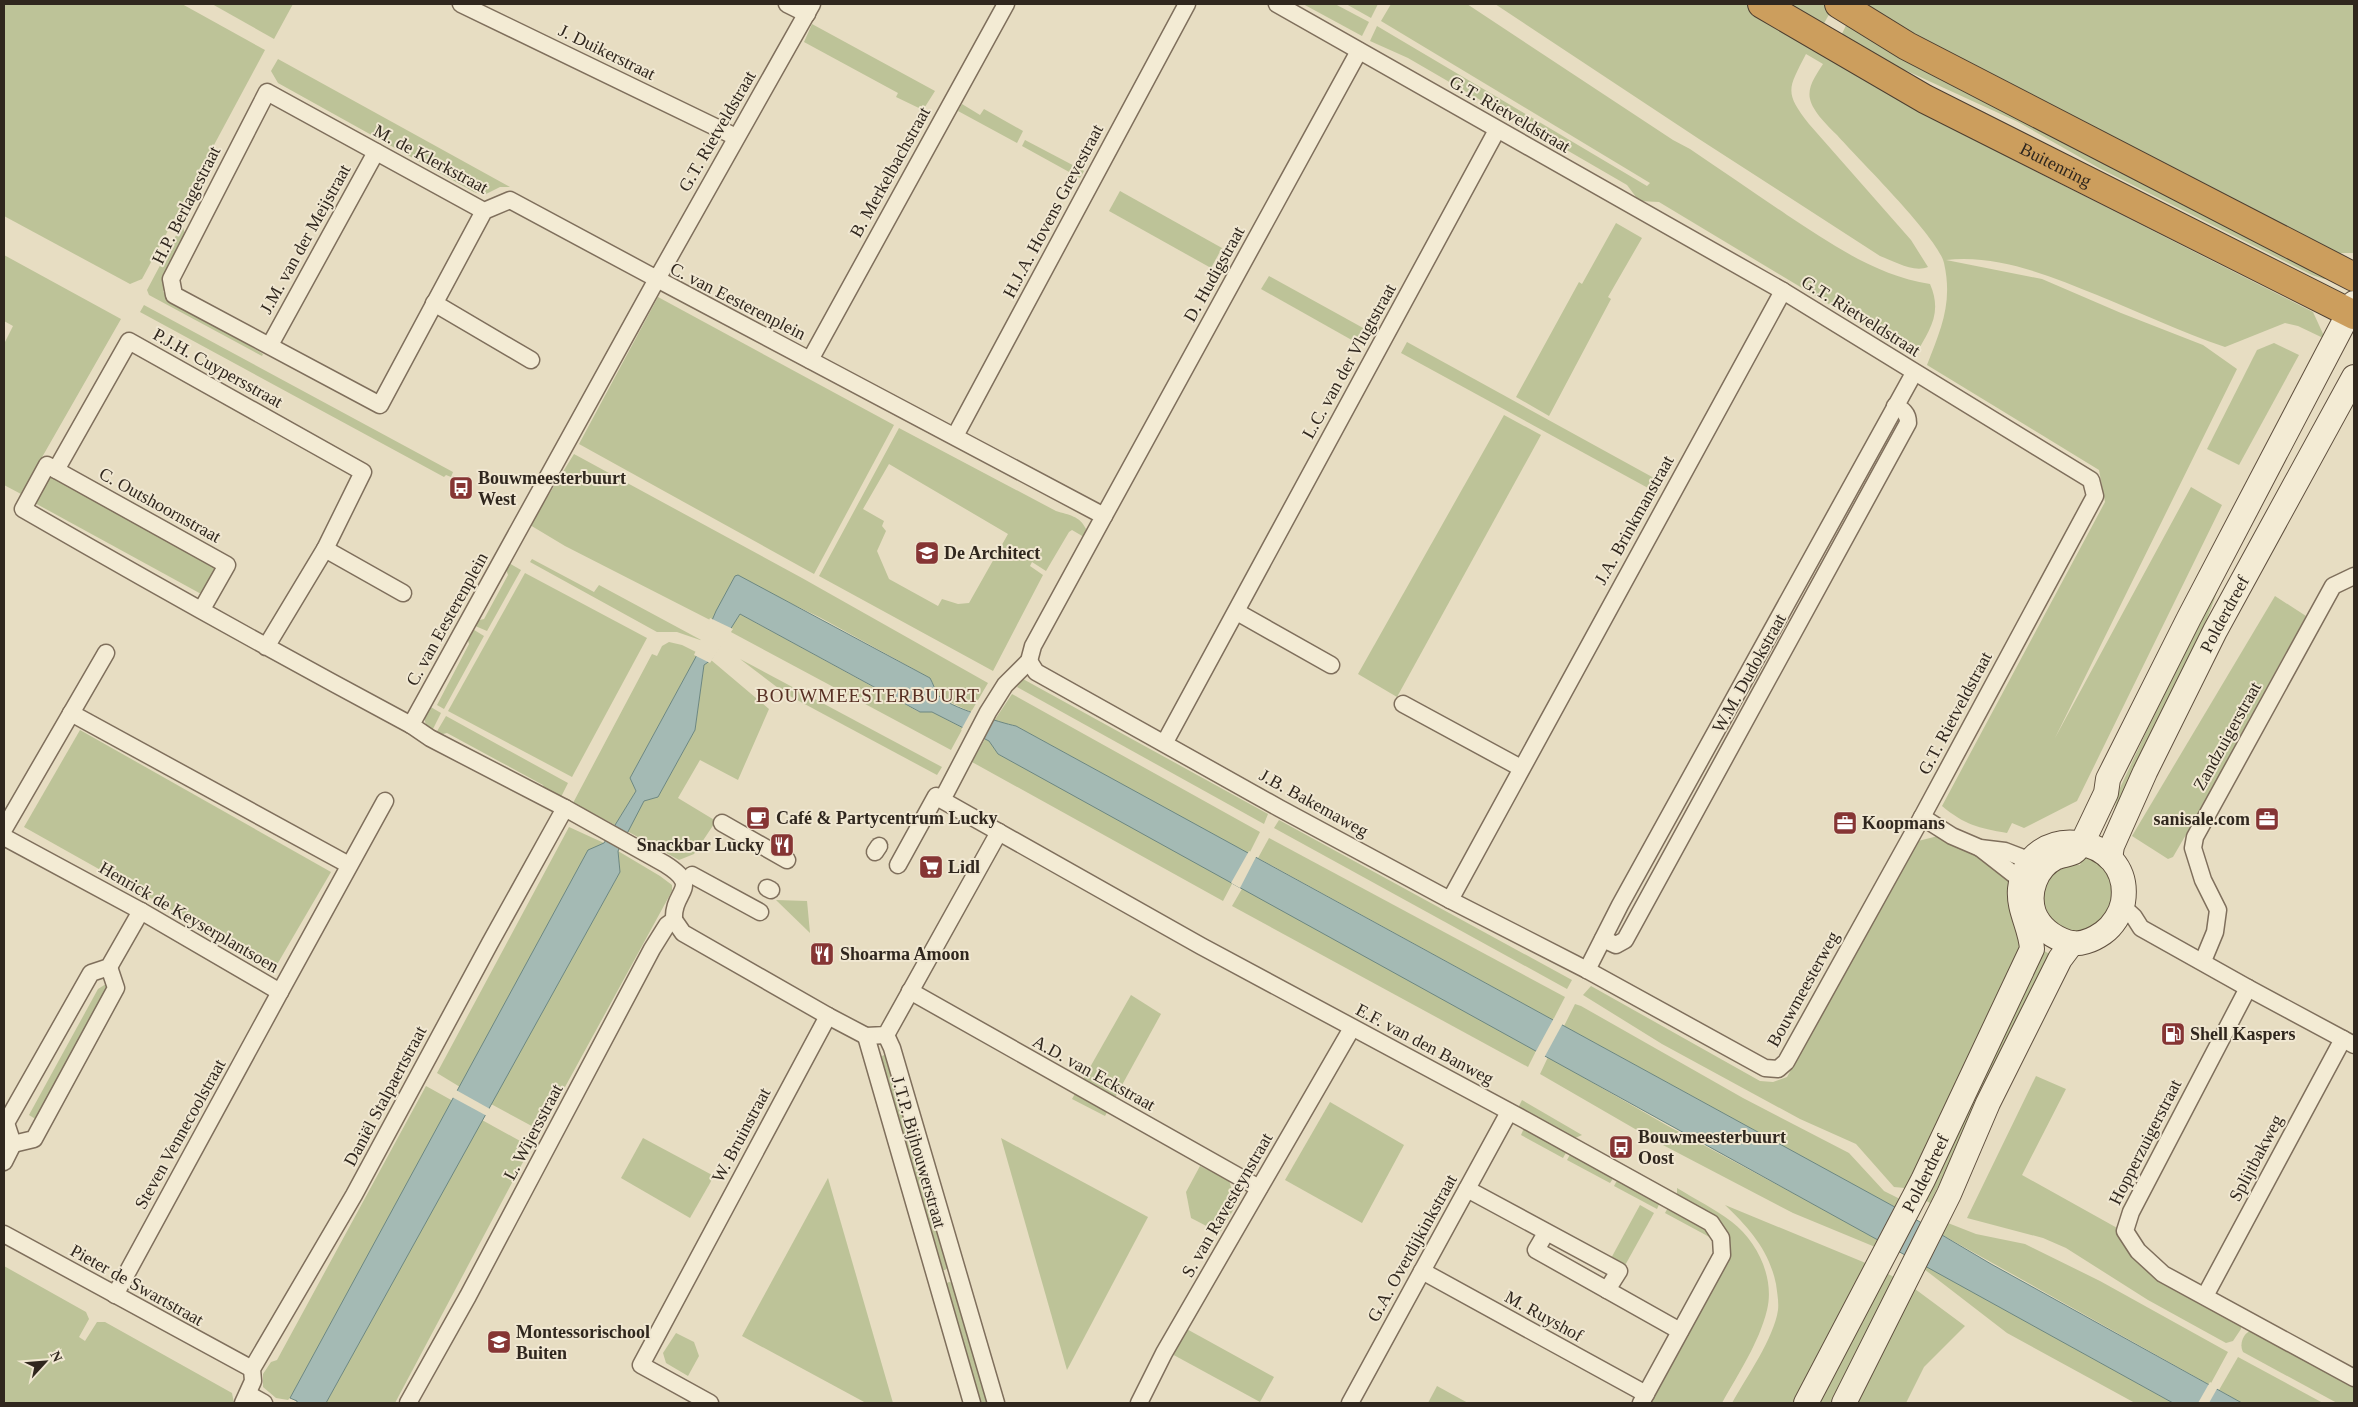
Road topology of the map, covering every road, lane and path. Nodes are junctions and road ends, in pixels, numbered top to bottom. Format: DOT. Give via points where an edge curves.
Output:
graph roads {
  1 [pos="461,4"];
  2 [pos="787,4"];
  3 [pos="1006,4"];
  4 [pos="1187,4"];
  5 [pos="1277,4"];
  6 [pos="1762,4"];
  7 [pos="1839,4"];
  8 [pos="809,9"];
  9 [pos="1359,52"];
  10 [pos="267,92"];
  11 [pos="1497,130"];
  12 [pos="736,137"];
  13 [pos="376,152"];
  14 [pos="484,211"];
  15 [pos="2354,277"];
  16 [pos="657,279"];
  17 [pos="1783,291"];
  18 [pos="434,303"];
  19 [pos="2353,310"];
  20 [pos="270,345"];
  21 [pos="531,360"];
  22 [pos="810,360"];
  23 [pos="1914,373"];
  24 [pos="2354,377"];
  25 [pos="955,436"];
  26 [pos="56,470"];
  27 [pos="1104,516"];
  28 [pos="325,549"];
  29 [pos="2354,576"];
  30 [pos="403,593"];
  31 [pos="202,609"];
  32 [pos="1237,612"];
  33 [pos="266,648"];
  34 [pos="106,653"];
  35 [pos="1029,661"];
  36 [pos="1331,665"];
  37 [pos="1403,704"];
  38 [pos="71,713"];
  39 [pos="411,725"];
  40 [pos="1165,742"];
  41 [pos="1521,768"];
  42 [pos="939,798"];
  43 [pos="385,801"];
  44 [pos="565,808"];
  45 [pos="1922,817"];
  46 [pos="722,823"];
  47 [pos="4,829"];
  48 [pos="999,832"];
  49 [pos="4,837"];
  50 [pos="2077,842"];
  51 [pos="2110,858"];
  52 [pos="787,860"];
  53 [pos="349,865"];
  54 [pos="898,865"];
  55 [pos="2028,876"];
  56 [pos="688,877"];
  57 [pos="1450,900"];
  58 [pos="141,912"];
  59 [pos="760,912"];
  60 [pos="2118,914"];
  61 [pos="674,920"];
  62 [pos="2072,943"];
  63 [pos="2203,962"];
  64 [pos="109,967"];
  65 [pos="1587,970"];
  66 [pos="2248,988"];
  67 [pos="910,991"];
  68 [pos="280,992"];
  69 [pos="828,1016"];
  70 [pos="1352,1028"];
  71 [pos="886,1035"];
  72 [pos="866,1036"];
  73 [pos="2349,1042"];
  74 [pos="1509,1112"];
  75 [pos="13,1144"];
  76 [pos="4,1162"];
  77 [pos="1260,1188"];
  78 [pos="1467,1189"];
  79 [pos="1546,1233"];
  80 [pos="4,1234"];
  81 [pos="1568,1244"];
  82 [pos="1590,1256"];
  83 [pos="1557,1262"];
  84 [pos="958,1271"];
  85 [pos="1422,1271"];
  86 [pos="1580,1275"];
  87 [pos="935,1278"];
  88 [pos="1607,1290"];
  89 [pos="115,1295"];
  90 [pos="2205,1296"];
  91 [pos="1680,1331"];
  92 [pos="252,1370"];
  93 [pos="2354,1378"];
  94 [pos="246,1399"];
  95 [pos="1644,1399"];
  96 [pos="264,1403"];
  97 [pos="408,1403"];
  98 [pos="710,1403"];
  99 [pos="972,1403"];
  100 [pos="996,1403"];
  101 [pos="1139,1403"];
  102 [pos="1350,1403"];
  103 [pos="1806,1403"];
  104 [pos="1844,1403"];
  1 -- 12 [label="street, J. Duikerstraat"];
  2 -- 8 [label="street"];
  3 -- 22 [label="street, B. Merkelbachstraat"];
  4 -- 25 [label="street, H.J.A. Hovens Grevestraat"];
  5 -- 9 [label="street, G.T. Rietveldstraat"];
  6 -- 19 [label="highway, Buitenring" via="1925,99"];
  7 -- 15 [label="highway" via="1907,46"];
  8 -- 12 [label="street, G.T. Rietveldstraat"];
  9 -- 11 [label="street, G.T. Rietveldstraat"];
  9 -- 27 [label="street, D. Hudigstraat"];
  10 -- 13 [label="street, M. de Klerkstraat"];
  10 -- 20 [label="street, H.P. Berlagestraat" via="171,279 174,295"];
  11 -- 17 [label="street, G.T. Rietveldstraat"];
  11 -- 32 [label="street, L.C. van der Vlugtstraat"];
  12 -- 16 [label="street, G.T. Rietveldstraat"];
  13 -- 14 [label="street, M. de Klerkstraat"];
  13 -- 20 [label="street, J.M. van der Meijstraat"];
  14 -- 16 [label="street, M. de Klerkstraat" via="510,200"];
  14 -- 18 [label="street"];
  16 -- 22 [label="street, C. van Eesterenplein"];
  16 -- 39 [label="street, C. van Eesterenplein"];
  17 -- 23 [label="street, G.T. Rietveldstraat"];
  17 -- 41 [label="street, J.A. Brinkmanstraat"];
  18 -- 20 [label="street" via="380,405"];
  18 -- 21 [label="street"];
  19 -- 50 [label="main road, Polderdreef" via="2189,618 2108,779 2106,793"];
  22 -- 25 [label="street, C. van Eesterenplein"];
  23 -- 45 [label="street, G.T. Rietveldstraat" via="2091,480 2094,496"];
  23 -- 65 [label="street, W.M. Dudokstraat"];
  24 -- 51 [label="main road, Polderdreef" via="2215,631 2145,772 2112,846"];
  25 -- 27 [label="street, C. van Eesterenplein"];
  26 -- 28 [label="street, P.J.H. Cuypersstraat" via="129,341 363,472"];
  26 -- 31 [label="street, C. Outshoornstraat" via="227,565"];
  26 -- 31 [label="street" via="47,465 23,509"];
  27 -- 35 [label="street" via="1033,646"];
  28 -- 30 [label="street"];
  28 -- 33 [label="street"];
  29 -- 63 [label="street, Zandzuigerstraat" via="2333,586 2195,837 2193,848 2203,880 2218,910 2215,932"];
  31 -- 33 [label="street"];
  32 -- 36 [label="street"];
  32 -- 40 [label="street, L.C. van der Vlugtstraat"];
  33 -- 39 [label="street"];
  34 -- 38 [label="street"];
  35 -- 40 [label="street, J.B. Bakemaweg" via="1036,672"];
  35 -- 42 [label="street" via="1005,685"];
  37 -- 41 [label="street"];
  38 -- 47 [label="street"];
  38 -- 53 [label="street"];
  39 -- 44 [label="street"];
  40 -- 57 [label="street, J.B. Bakemaweg"];
  41 -- 57 [label="street, J.A. Brinkmanstraat"];
  42 -- 48 [label="street, E.F. van den Banweg"];
  42 -- 54 [label="street"];
  43 -- 53 [label="street, Henrick de Keyserplantsoen"];
  44 -- 56 [label="street"];
  44 -- 92 [label="street, Daniël Stalpaertstraat" via="354,1195"];
  45 -- 55 [label="street" via="1952,836 1980,848 2005,851"];
  45 -- 65 [label="street, Bouwmeesterweg" via="1786,1062 1778,1069 1765,1068"];
  46 -- 52 [label="street"];
  48 -- 67 [label="street"];
  48 -- 70 [label="street, E.F. van den Banweg"];
  49 -- 58 [label="street, Henrick de Keyserplantsoen"];
  50 -- 51 [label="main road" via="2100,850"];
  50 -- 55 [label="main road" via="2073,853 2055,858"];
  51 -- 60 [label="main road" via="2122,881"];
  53 -- 68 [label="street, Henrick de Keyserplantsoen"];
  55 -- 62 [label="main road" via="2032,906 2040,924 2054,936"];
  55 -- 103 [label="main road, Polderdreef" via="2020,902 2032,948 1923,1180"];
  56 -- 59 [label="street"];
  56 -- 61 [label="street, L. Wijersstraat" via="674,908"];
  57 -- 65 [label="street, J.B. Bakemaweg"];
  58 -- 64 [label="street"];
  58 -- 68 [label="street, Henrick de Keyserplantsoen"];
  60 -- 62 [label="main road" via="2095,938"];
  60 -- 63 [label="street, Splijtbakweg" via="2125,928 2141,928"];
  61 -- 69 [label="street" via="683,933"];
  61 -- 97 [label="street, L. Wijersstraat" via="667,924 652,950"];
  62 -- 104 [label="main road, Polderdreef" via="2060,959 1988,1104 1949,1194"];
  63 -- 66 [label="street, Splijtbakweg"];
  64 -- 75 [label="street" via="91,973 6,1123"];
  64 -- 75 [label="street" via="116,988 34,1140"];
  66 -- 73 [label="street, Splijtbakweg"];
  66 -- 90 [label="street, Hopperzuigerstraat" via="2131,1212 2125,1231 2138,1251 2163,1274"];
  67 -- 71 [label="street"];
  67 -- 77 [label="street, A.D. van Eckstraat"];
  68 -- 89 [label="street, Steven Vennecoolstraat"];
  69 -- 72 [label="street"];
  69 -- 98 [label="street, W. Bruinstraat" via="641,1365"];
  70 -- 74 [label="street, E.F. van den Banweg"];
  70 -- 77 [label="street, S. van Ravesteynstraat"];
  71 -- 72 [label="street"];
  71 -- 84 [label="street, J.T.P. Bijhouwerstraat"];
  72 -- 87 [label="street, J.T.P. Bijhouwerstraat"];
  73 -- 90 [label="street, Splijtbakweg"];
  74 -- 78 [label="street, G.A. Overdijkinkstraat"];
  74 -- 91 [label="street, E.F. van den Banweg" via="1715,1227 1721,1238 1722,1255"];
  75 -- 76 [label="street"];
  77 -- 101 [label="street, S. van Ravesteynstraat" via="1164,1353"];
  78 -- 79 [label="street"];
  78 -- 85 [label="street, G.A. Overdijkinkstraat"];
  79 -- 81 [label="street"];
  79 -- 83 [label="street" via="1536,1250"];
  80 -- 89 [label="street, Pieter de Swartstraat"];
  81 -- 82 [label="street"];
  81 -- 83 [label="street"];
  82 -- 86 [label="street"];
  82 -- 88 [label="street" via="1618,1271"];
  83 -- 86 [label="street"];
  84 -- 87 [label="street"];
  84 -- 100 [label="street, J.T.P. Bijhouwerstraat"];
  85 -- 95 [label="street, M. Ruyshof"];
  85 -- 102 [label="street, G.A. Overdijkinkstraat"];
  86 -- 88 [label="street"];
  87 -- 99 [label="street, J.T.P. Bijhouwerstraat"];
  88 -- 91 [label="street"];
  89 -- 92 [label="street, Pieter de Swartstraat"];
  90 -- 93 [label="street, Hopperzuigerstraat"];
  91 -- 95 [label="street, E.F. van den Banweg"];
  92 -- 94 [label="street, Daniël Stalpaertstraat" via="253,1381"];
  94 -- 96 [label="street"];
}
